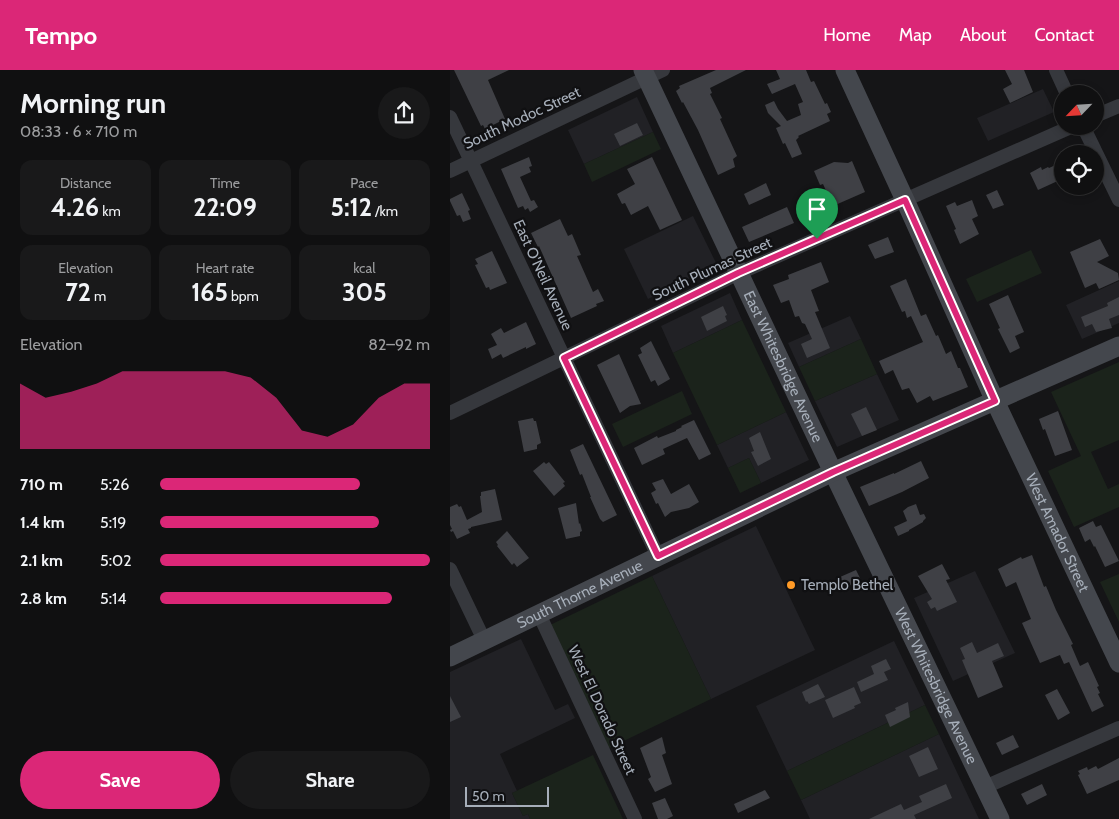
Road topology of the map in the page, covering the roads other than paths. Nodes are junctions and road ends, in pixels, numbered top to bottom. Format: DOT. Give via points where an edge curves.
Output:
graph roads {
  1 [pos="845,70"];
  2 [pos="1056,70"];
  3 [pos="651,72"];
  4 [pos="1063,85"];
  5 [pos="1119,106"];
  6 [pos="1104,112"];
  7 [pos="450,116"];
  8 [pos="1054,134"];
  9 [pos="1087,135"];
  10 [pos="471,161"];
  11 [pos="450,171"];
  12 [pos="905,200"];
  13 [pos="1119,200"];
  14 [pos="738,273"];
  15 [pos="1119,346"];
  16 [pos="564,358"];
  17 [pos="995,401"];
  18 [pos="450,413"];
  19 [pos="833,472"];
  20 [pos="658,556"];
  21 [pos="450,569"];
  22 [pos="539,614"];
  23 [pos="484,640"];
  24 [pos="450,657"];
  25 [pos="1119,663"];
  26 [pos="1119,728"];
  27 [pos="985,787"];
  28 [pos="635,819"];
  29 [pos="1000,819"];
  1 -- 12 [label="main road, West Amador Street"];
  2 -- 4 [label="street"];
  3 -- 10 [label="street, South Modoc Street"];
  3 -- 14 [label="main road, East Whitesbridge Avenue"];
  5 -- 6 [label="street"];
  7 -- 10 [label="street, East O'Neil Avenue"];
  8 -- 12 [label="street, South Plumas Street"];
  9 -- 13 [label="street"];
  10 -- 11 [label="street, South Modoc Street"];
  10 -- 16 [label="street, East O'Neil Avenue"];
  12 -- 14 [label="street, South Plumas Street"];
  12 -- 17 [label="main road, West Amador Street"];
  14 -- 16 [label="street, South Plumas Street"];
  14 -- 19 [label="main road, East Whitesbridge Avenue"];
  15 -- 17 [label="main road, South Thorne Avenue"];
  16 -- 18 [label="street, South Plumas Street"];
  16 -- 20 [label="street, East O'Neil Avenue"];
  17 -- 19 [label="main road, South Thorne Avenue"];
  17 -- 25 [label="main road, West Amador Street"];
  19 -- 20 [label="main road, South Thorne Avenue"];
  19 -- 27 [label="main road, West Whitesbridge Avenue"];
  20 -- 22 [label="main road, South Thorne Avenue"];
  21 -- 23 [label="street"];
  22 -- 23 [label="main road, South Thorne Avenue"];
  22 -- 28 [label="street, West El Dorado Street"];
  23 -- 24 [label="main road, South Thorne Avenue"];
  26 -- 27 [label="street"];
  27 -- 29 [label="main road, West Whitesbridge Avenue"];
}
